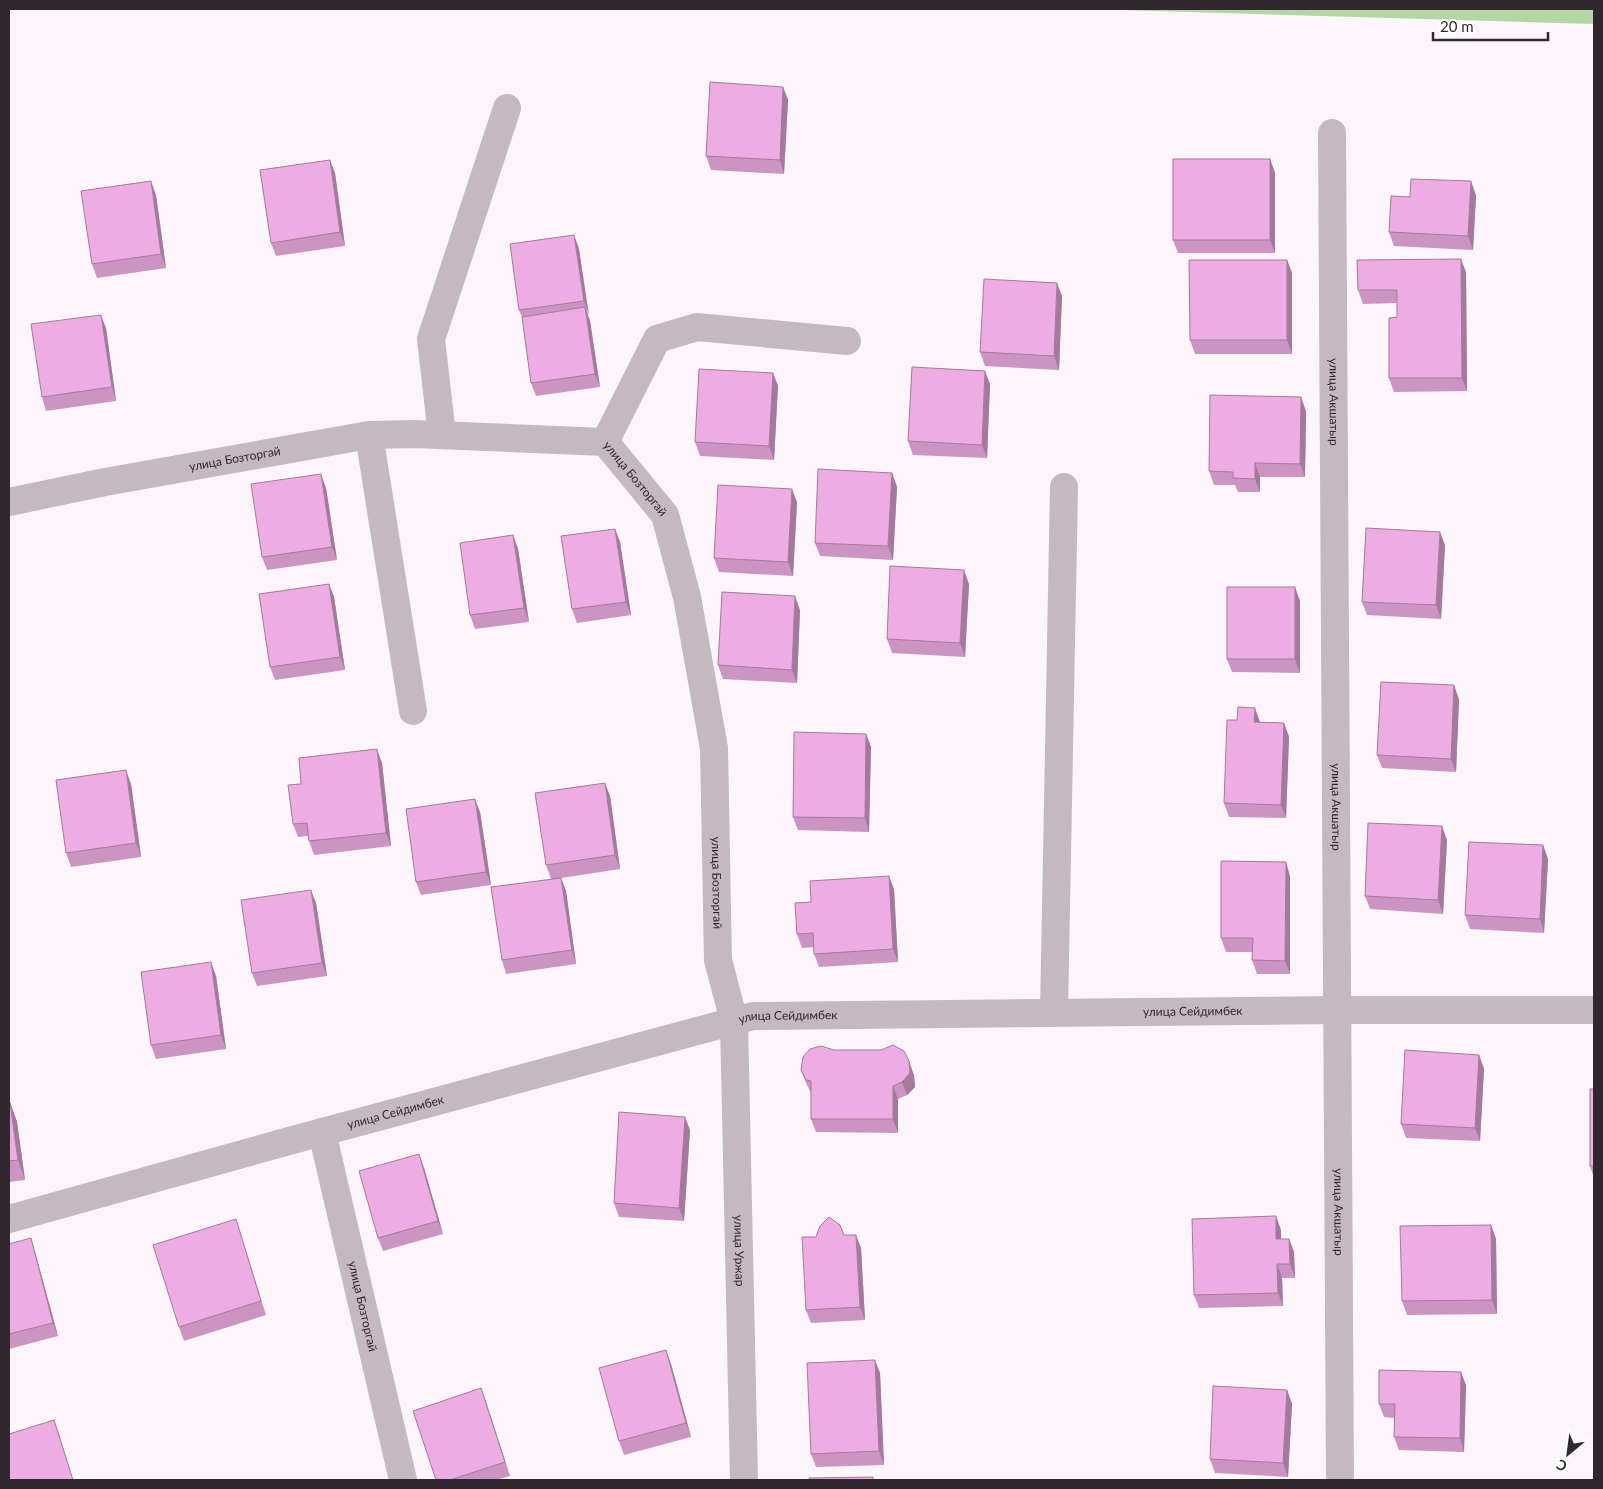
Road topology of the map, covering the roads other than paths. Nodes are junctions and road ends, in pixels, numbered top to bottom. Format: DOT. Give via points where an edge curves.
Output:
graph roads {
  1 [pos="507,108"];
  2 [pos="1332,133"];
  3 [pos="847,341"];
  4 [pos="369,435"];
  5 [pos="442,435"];
  6 [pos="605,442"];
  7 [pos="1064,487"];
  8 [pos="9,502"];
  9 [pos="413,711"];
  10 [pos="1337,1010"];
  11 [pos="1594,1010"];
  12 [pos="1054,1012"];
  13 [pos="734,1021"];
  14 [pos="322,1132"];
  15 [pos="9,1219"];
  16 [pos="403,1480"];
  17 [pos="744,1480"];
  18 [pos="1340,1480"];
  1 -- 5 [label="street" via="431,339"];
  2 -- 10 [label="street, улица Акшатыр"];
  3 -- 6 [label="street" via="697,327 657,339"];
  4 -- 5 [label="street, улица Бозторгай"];
  4 -- 8 [label="street, улица Бозторгай"];
  4 -- 9 [label="street"];
  5 -- 6 [label="street, улица Бозторгай"];
  6 -- 13 [label="street, улица Бозторгай" via="665,515 687,597 714,748 718,960"];
  7 -- 12 [label="street"];
  10 -- 11 [label="street, улица Сейдимбек"];
  10 -- 12 [label="street, улица Сейдимбек"];
  10 -- 18 [label="street, улица Акшатыр"];
  12 -- 13 [label="street, улица Сейдимбек" via="753,1016"];
  13 -- 14 [label="street, улица Сейдимбек"];
  13 -- 17 [label="street, улица Уржар"];
  14 -- 15 [label="street, улица Сейдимбек"];
  14 -- 16 [label="street, улица Бозторгай"];
}
